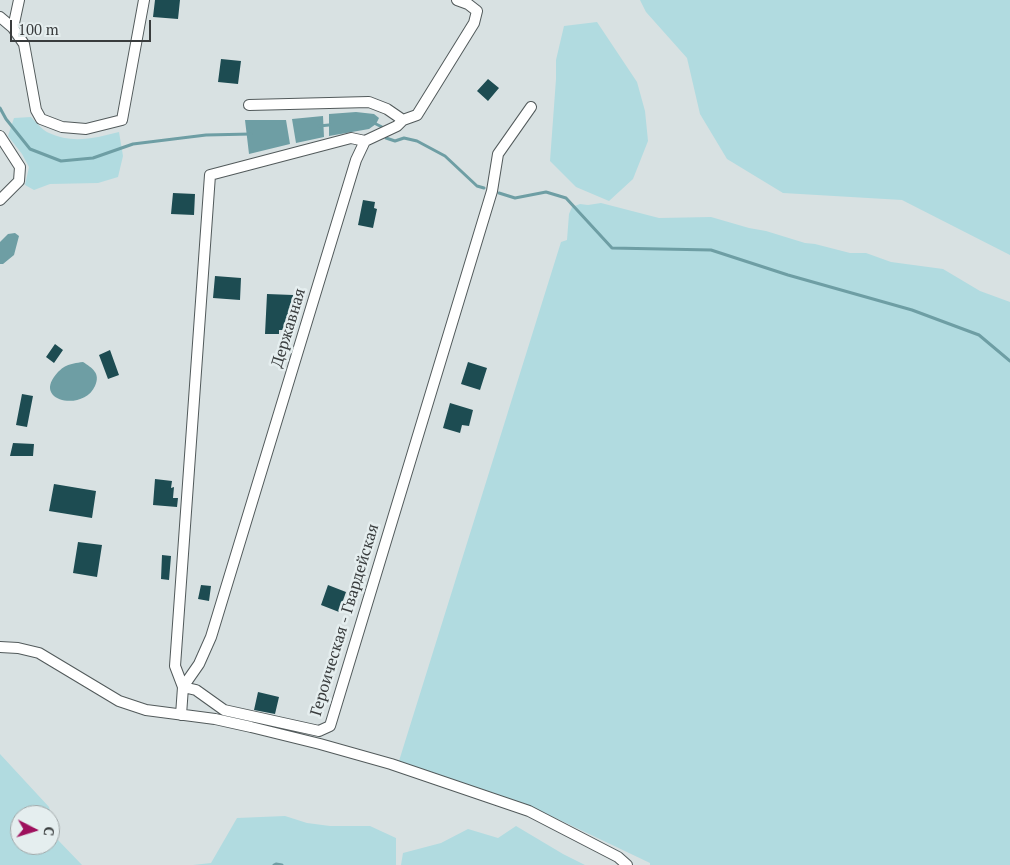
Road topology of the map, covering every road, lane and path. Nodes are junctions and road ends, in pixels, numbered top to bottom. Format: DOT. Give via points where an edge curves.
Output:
graph roads {
  1 [pos="18,0"];
  2 [pos="144,0"];
  3 [pos="457,0"];
  4 [pos="0,17"];
  5 [pos="13,28"];
  6 [pos="249,105"];
  7 [pos="531,107"];
  8 [pos="403,120"];
  9 [pos="0,136"];
  10 [pos="365,141"];
  11 [pos="3,144"];
  12 [pos="0,200"];
  13 [pos="0,647"];
  14 [pos="183,688"];
  15 [pos="181,715"];
  16 [pos="627,865"];
  1 -- 5 [label="street"];
  2 -- 5 [label="street" via="122,120 86,129 41,119 36,110 24,44"];
  3 -- 8 [label="street" via="476,11 474,23 417,116"];
  4 -- 5 [label="street"];
  6 -- 8 [label="street" via="369,102 387,108"];
  7 -- 14 [label="street, Героическая - Гвардейская" via="498,154 492,191 330,726 319,731 224,710 196,690"];
  8 -- 10 [label="street"];
  9 -- 11 [label="street"];
  10 -- 14 [label="street, Державная" via="356,160 211,638"];
  10 -- 14 [label="street" via="351,138 210,175 175,666"];
  11 -- 12 [label="street" via="20,166 19,181"];
  13 -- 15 [label="street" via="39,653 119,701 146,710"];
  14 -- 15 [label="street, Державная"];
  15 -- 16 [label="street" via="251,727 392,764 529,812 618,857"];
}
